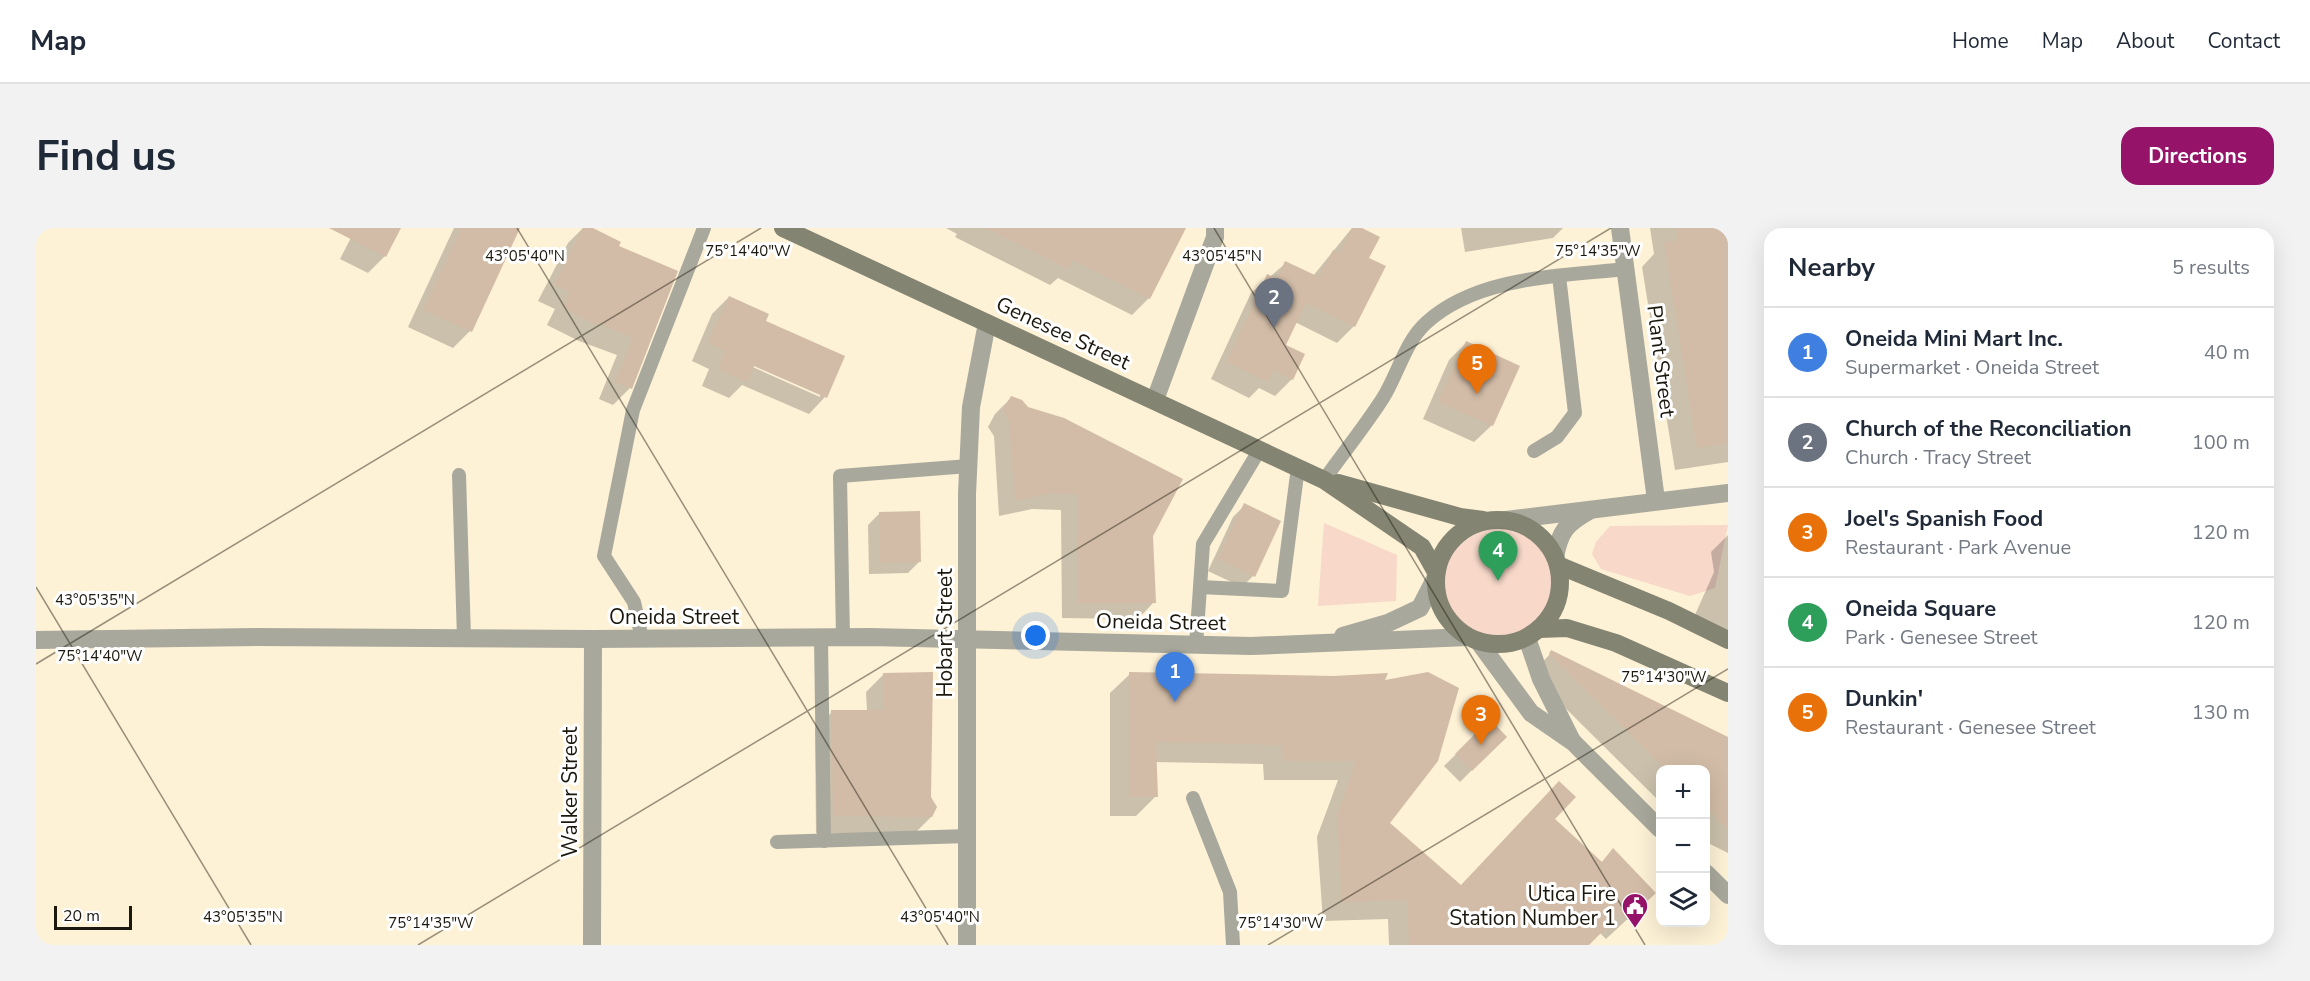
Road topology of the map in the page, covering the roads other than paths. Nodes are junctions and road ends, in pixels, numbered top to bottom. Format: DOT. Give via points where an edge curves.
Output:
graph roads {
  1 [pos="704,228"];
  2 [pos="783,228"];
  3 [pos="1215,228"];
  4 [pos="1620,228"];
  5 [pos="1626,269"];
  6 [pos="1559,276"];
  7 [pos="987,322"];
  8 [pos="1155,400"];
  9 [pos="1260,449"];
  10 [pos="1534,451"];
  11 [pos="969,466"];
  12 [pos="1298,467"];
  13 [pos="459,475"];
  14 [pos="1324,480"];
  15 [pos="1728,493"];
  16 [pos="1656,500"];
  17 [pos="1596,507"];
  18 [pos="1506,519"];
  19 [pos="1484,521"];
  20 [pos="1557,561"];
  21 [pos="1436,575"];
  22 [pos="1200,587"];
  23 [pos="1533,633"];
  24 [pos="464,638"];
  25 [pos="843,638"];
  26 [pos="593,639"];
  27 [pos="642,639"];
  28 [pos="821,639"];
  29 [pos="1473,639"];
  30 [pos="36,640"];
  31 [pos="968,640"];
  32 [pos="1728,640"];
  33 [pos="1196,645"];
  34 [pos="1313,645"];
  35 [pos="1728,693"];
  36 [pos="1573,742"];
  37 [pos="1193,798"];
  38 [pos="1656,824"];
  39 [pos="968,836"];
  40 [pos="824,840"];
  41 [pos="777,842"];
  42 [pos="1710,877"];
  43 [pos="1728,895"];
  44 [pos="592,945"];
  45 [pos="967,945"];
  46 [pos="1233,945"];
  1 -- 27 [label="lane" via="633,410 604,556 634,602"];
  2 -- 7 [label="main road, Genesee Street"];
  3 -- 8 [label="street"];
  4 -- 5 [label="street, Plant Street"];
  5 -- 6 [label="lane"];
  5 -- 16 [label="street, Plant Street"];
  6 -- 10 [label="lane" via="1575,413 1557,437"];
  6 -- 14 [label="lane" via="1503,285 1458,301 1426,323 1384,396"];
  7 -- 8 [label="main road, Genesee Street"];
  7 -- 11 [label="street, Hobart Street" via="971,407"];
  8 -- 9 [label="main road, Genesee Street"];
  9 -- 12 [label="main road, Genesee Street"];
  9 -- 22 [label="lane" via="1203,544"];
  11 -- 25 [label="lane" via="840,476"];
  11 -- 31 [label="street, Hobart Street"];
  12 -- 14 [label="main road, Genesee Street"];
  12 -- 22 [label="lane" via="1282,591"];
  13 -- 24 [label="lane"];
  14 -- 19 [label="main road, Genesee Street"];
  14 -- 21 [label="main road, Genesee Street" via="1422,547"];
  15 -- 16 [label="street"];
  16 -- 17 [label="street"];
  17 -- 18 [label="street"];
  17 -- 20 [label="street" via="1573,520 1559,536"];
  18 -- 19 [label="main road"];
  18 -- 20 [label="main road" via="1526,526 1544,539"];
  19 -- 21 [label="main road" via="1467,527 1452,539 1442,554"];
  20 -- 23 [label="main road" via="1558,600 1551,616"];
  20 -- 32 [label="main road"];
  21 -- 29 [label="main road" via="1437,597 1444,613 1454,627"];
  21 -- 34 [label="street, Oneida Street" via="1420,608 1389,623"];
  22 -- 33 [label="lane"];
  23 -- 29 [label="main road" via="1511,643 1494,645"];
  23 -- 35 [label="main road" via="1567,627 1616,643"];
  23 -- 36 [label="street" via="1541,679"];
  24 -- 26 [label="street, Oneida Street"];
  24 -- 30 [label="street, Oneida Street"];
  25 -- 28 [label="street, Oneida Street"];
  25 -- 31 [label="street, Oneida Street"];
  26 -- 27 [label="street, Oneida Street"];
  26 -- 44 [label="street, Walker Street"];
  27 -- 28 [label="street, Oneida Street"];
  28 -- 40 [label="lane"];
  29 -- 34 [label="street, Oneida Street"];
  29 -- 36 [label="street" via="1531,713"];
  31 -- 33 [label="street, Oneida Street"];
  31 -- 39 [label="street, Hobart Street"];
  33 -- 34 [label="street, Oneida Street"];
  36 -- 38 [label="street"];
  37 -- 46 [label="lane" via="1230,892"];
  39 -- 40 [label="lane"];
  39 -- 45 [label="street, Hobart Street"];
  40 -- 41 [label="lane"];
  42 -- 43 [label="street"];
}
